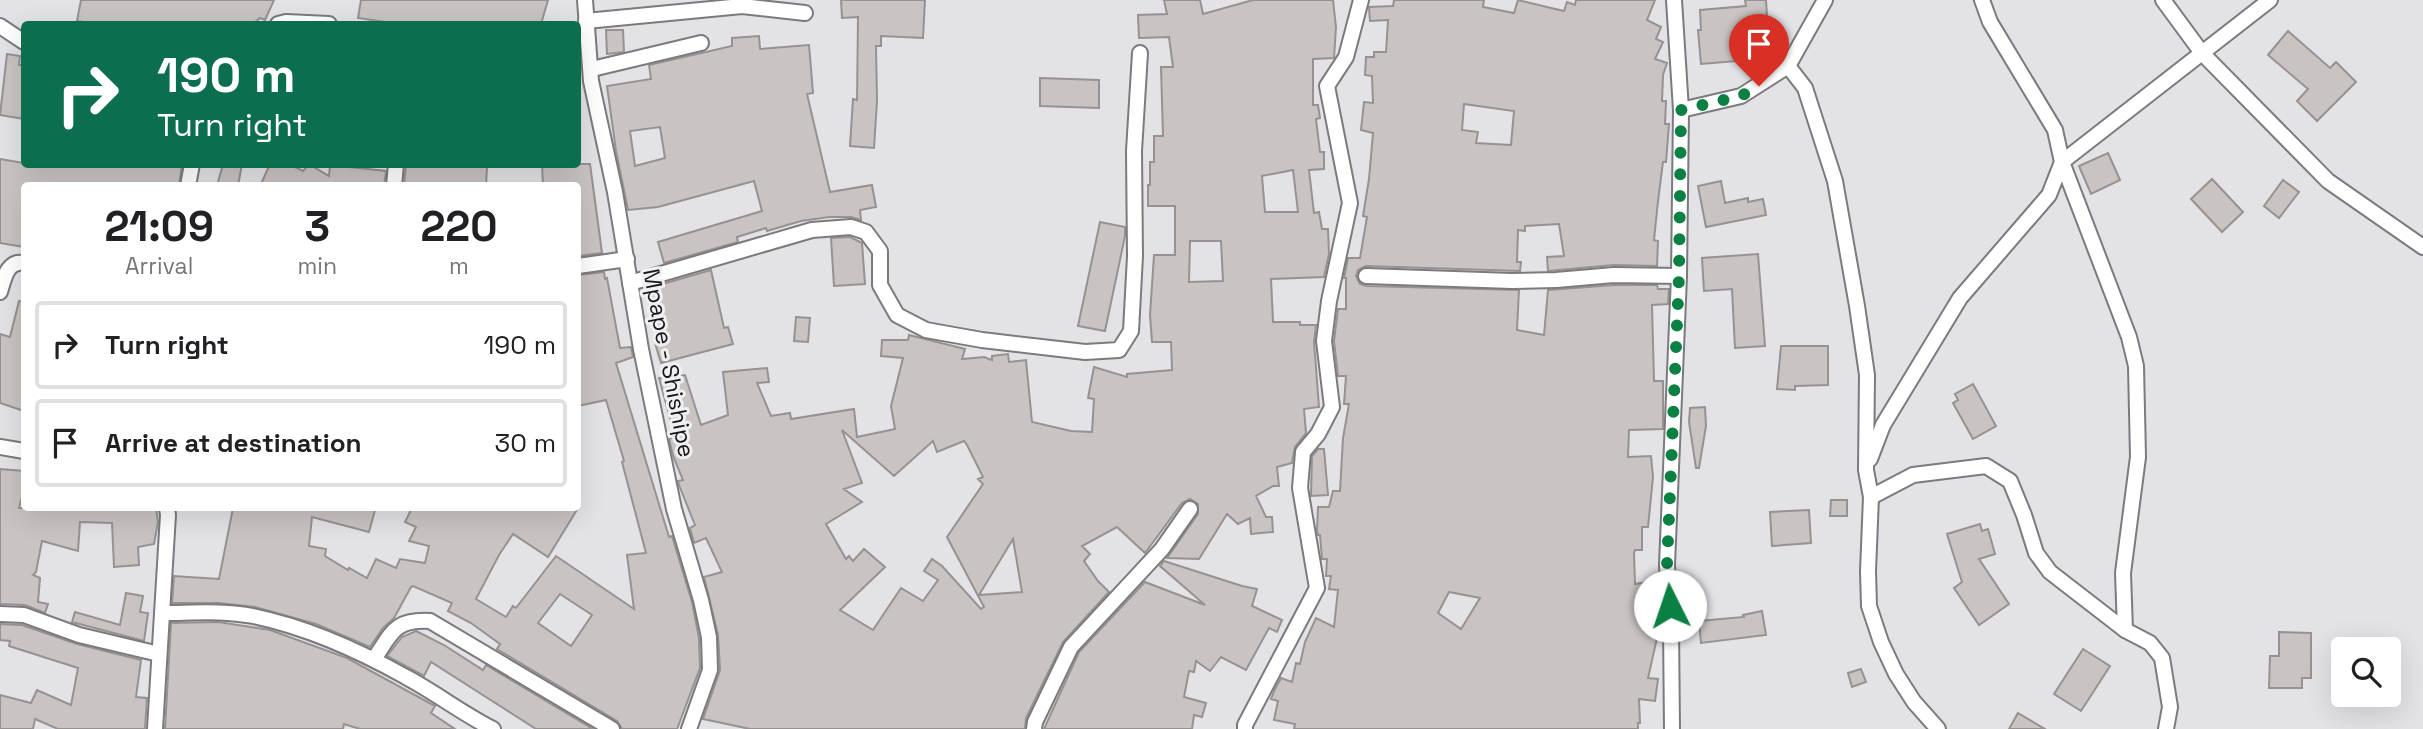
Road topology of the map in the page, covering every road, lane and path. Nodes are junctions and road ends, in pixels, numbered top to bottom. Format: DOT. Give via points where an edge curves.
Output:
graph roads {
  1 [pos="585,0"];
  2 [pos="1361,0"];
  3 [pos="1674,0"];
  4 [pos="1825,0"];
  5 [pos="1982,0"];
  6 [pos="2163,0"];
  7 [pos="2270,0"];
  8 [pos="805,13"];
  9 [pos="586,20"];
  10 [pos="0,26"];
  11 [pos="21,40"];
  12 [pos="701,43"];
  13 [pos="1140,53"];
  14 [pos="2202,53"];
  15 [pos="1788,66"];
  16 [pos="587,76"];
  17 [pos="1681,110"];
  18 [pos="2062,162"];
  19 [pos="2423,247"];
  20 [pos="627,259"];
  21 [pos="21,262"];
  22 [pos="581,266"];
  23 [pos="1366,276"];
  24 [pos="1679,276"];
  25 [pos="630,283"];
  26 [pos="0,292"];
  27 [pos="0,447"];
  28 [pos="21,450"];
  29 [pos="1866,470"];
  30 [pos="1871,497"];
  31 [pos="1189,509"];
  32 [pos="167,511"];
  33 [pos="162,613"];
  34 [pos="0,614"];
  35 [pos="2125,629"];
  36 [pos="159,654"];
  37 [pos="374,659"];
  38 [pos="155,729"];
  39 [pos="493,729"];
  40 [pos="612,729"];
  41 [pos="689,729"];
  42 [pos="1034,729"];
  43 [pos="1245,729"];
  44 [pos="1672,729"];
  45 [pos="1938,729"];
  46 [pos="2166,729"];
  1 -- 9 [label="street, Mpape - Shishipe"];
  2 -- 43 [label="street" via="1346,57 1327,86 1350,203 1324,341 1332,407 1303,452 1300,488 1317,588"];
  3 -- 17 [label="street"];
  4 -- 15 [label="street"];
  5 -- 18 [label="street" via="1990,22 2054,130"];
  6 -- 14 [label="street"];
  7 -- 14 [label="street"];
  8 -- 9 [label="street" via="742,6"];
  9 -- 16 [label="street, Mpape - Shishipe"];
  10 -- 11 [label="street"];
  12 -- 16 [label="street"];
  13 -- 25 [label="street" via="1131,331 1119,350 1085,352 926,330 897,315 880,285 880,251 866,232 851,227 812,230"];
  14 -- 18 [label="street"];
  14 -- 19 [label="street" via="2328,181"];
  15 -- 17 [label="street" via="1741,96"];
  15 -- 29 [label="street" via="1805,88 1835,181 1867,375"];
  16 -- 20 [label="street, Mpape - Shishipe"];
  17 -- 24 [label="street"];
  18 -- 29 [label="street" via="2049,195 1960,298 1883,425"];
  18 -- 35 [label="street" via="2136,366 2138,457 2123,573"];
  20 -- 22 [label="street"];
  20 -- 25 [label="street, Mpape - Shishipe"];
  21 -- 26 [label="street" via="11,265"];
  23 -- 24 [label="street" via="1512,281"];
  24 -- 44 [label="street" via="1667,565"];
  25 -- 41 [label="street, Mpape - Shishipe" via="674,509 709,637 710,670"];
  27 -- 28 [label="street"];
  29 -- 30 [label="street"];
  30 -- 35 [label="street" via="1913,475 1986,466 2010,481 2036,553 2050,572"];
  30 -- 45 [label="street" via="1869,606 1896,674"];
  31 -- 42 [label="street" via="1162,549 1071,648"];
  32 -- 33 [label="street"];
  33 -- 36 [label="street"];
  33 -- 37 [label="street" via="252,616 313,633"];
  34 -- 36 [label="street" via="24,615 79,635"];
  35 -- 46 [label="street" via="2150,643 2162,658 2170,706"];
  36 -- 38 [label="street"];
  37 -- 39 [label="street"];
  37 -- 40 [label="street" via="399,625 430,621"];
}
